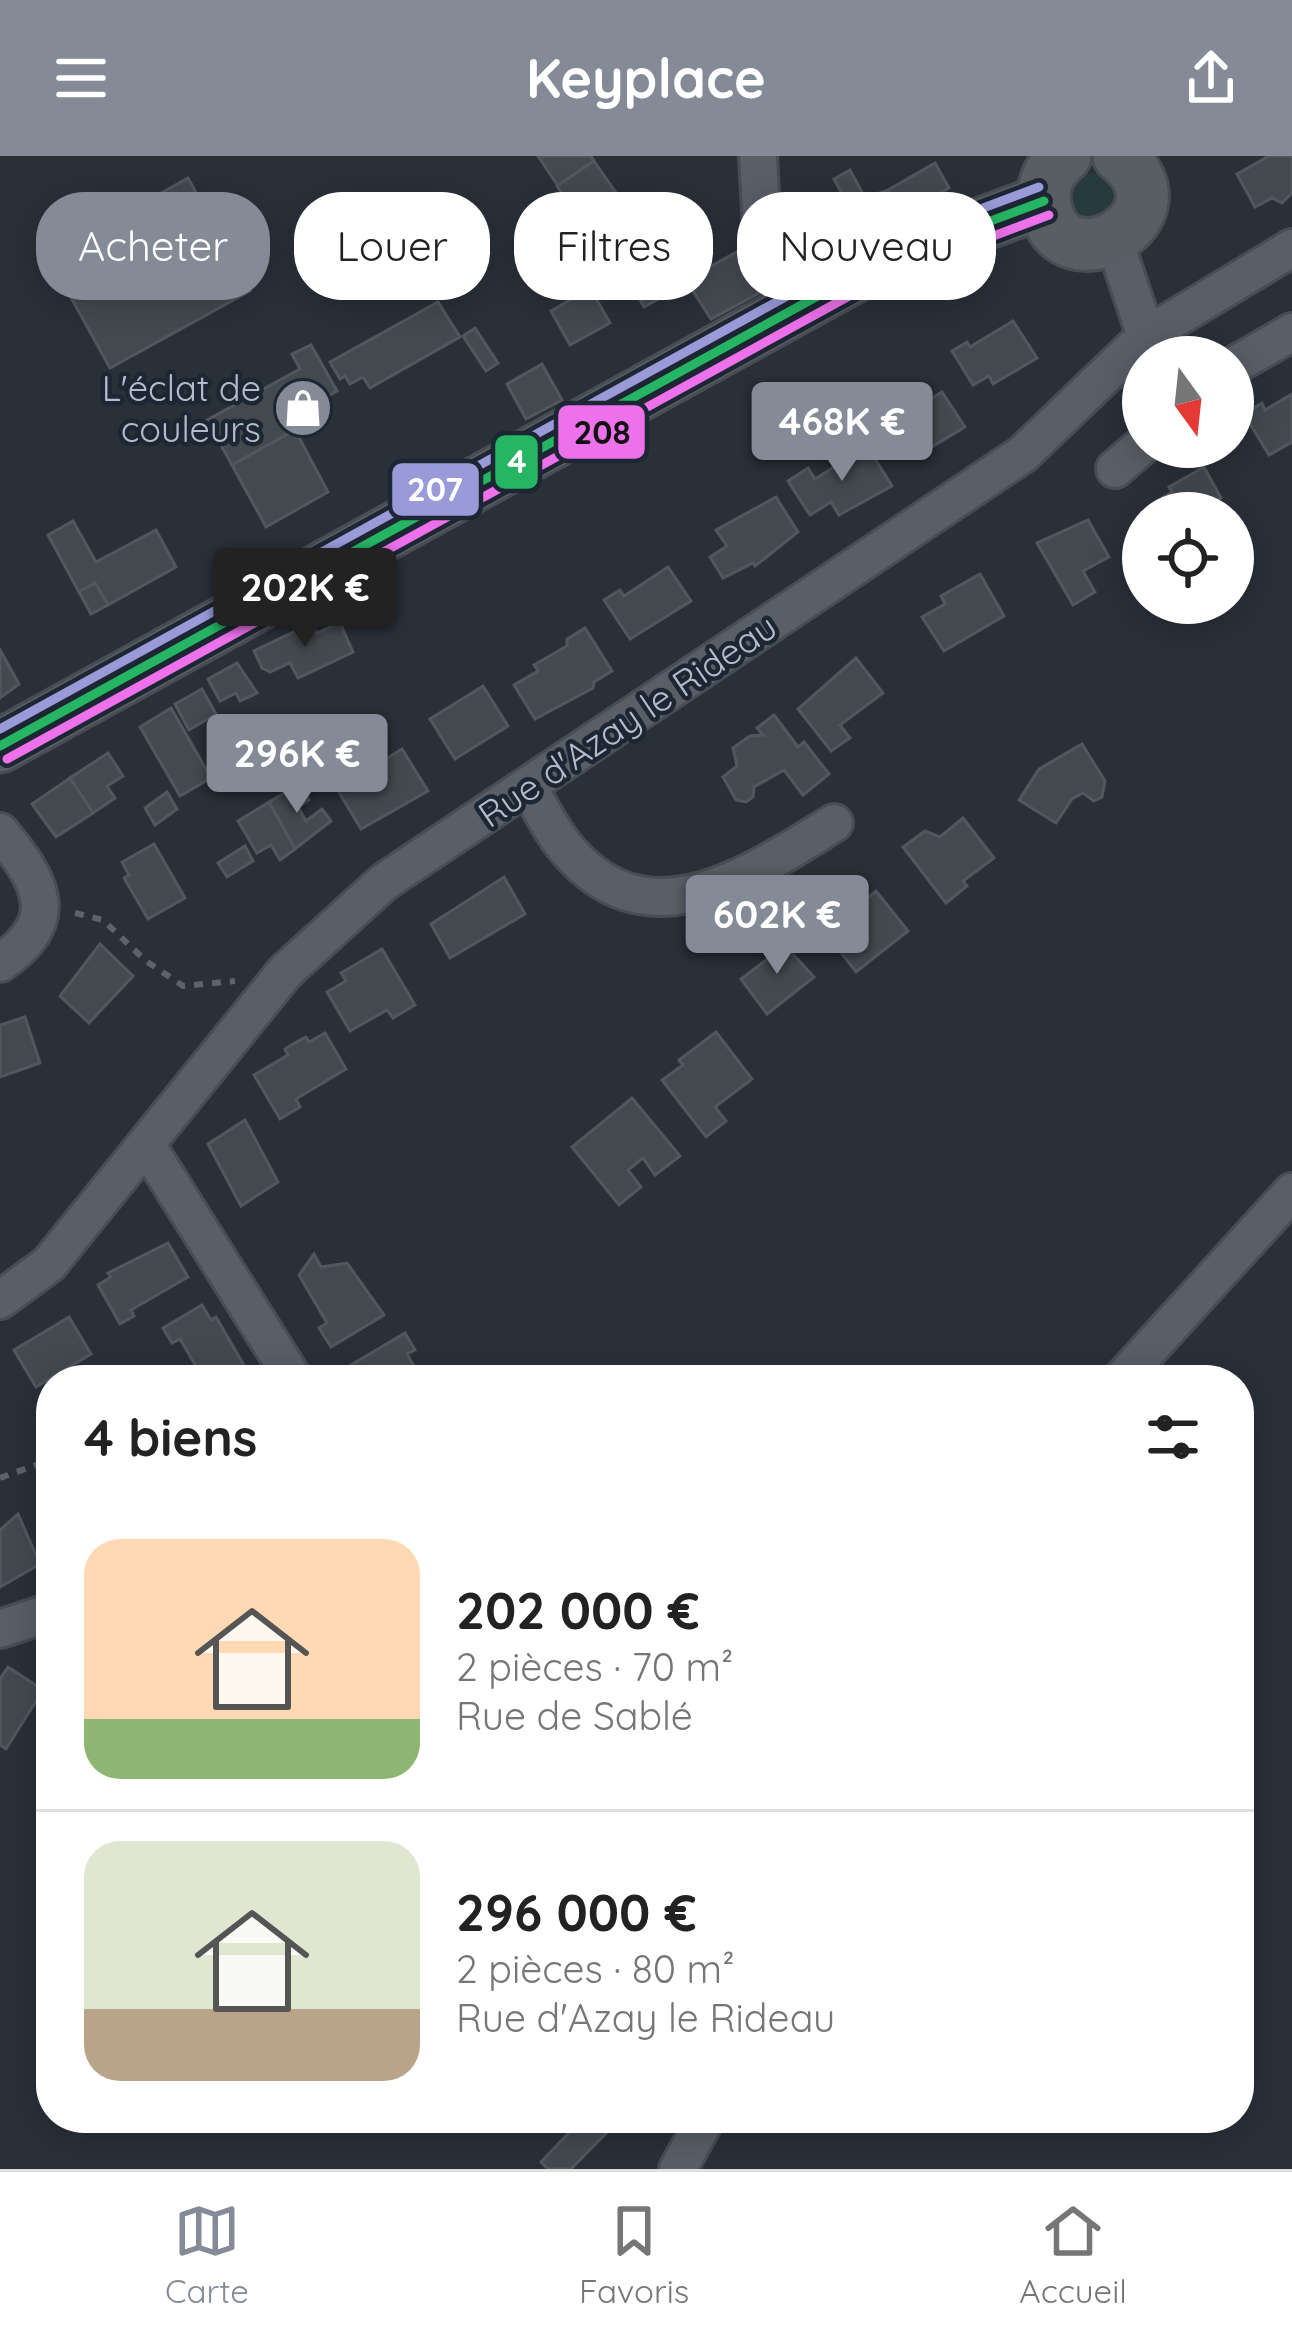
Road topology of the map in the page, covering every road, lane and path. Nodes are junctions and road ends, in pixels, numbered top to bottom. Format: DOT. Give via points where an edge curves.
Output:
graph roads {
  1 [pos="758,156"];
  2 [pos="1123,157"];
  3 [pos="1054,179"];
  4 [pos="1114,240"];
  5 [pos="1292,248"];
  6 [pos="799,306"];
  7 [pos="1292,332"];
  8 [pos="1146,336"];
  9 [pos="1254,354"];
  10 [pos="1122,359"];
  11 [pos="0,746"];
  12 [pos="528,787"];
  13 [pos="835,823"];
  14 [pos="0,832"];
  15 [pos="43,905"];
  16 [pos="0,963"];
  17 [pos="273,988"];
  18 [pos="147,1146"];
  19 [pos="1292,1192"];
  20 [pos="0,1300"];
  21 [pos="284,1365"];
  22 [pos="1134,1365"];
  23 [pos="36,1465"];
  24 [pos="0,1478"];
  25 [pos="36,1617"];
  26 [pos="0,1629"];
  27 [pos="698,2133"];
  28 [pos="679,2169"];
  1 -- 6 [label="street" via="762,230"];
  2 -- 4 [label="main road" via="1141,202"];
  3 -- 4 [label="main road" via="1056,230 1084,244"];
  3 -- 6 [label="main road"];
  4 -- 8 [label="street"];
  5 -- 8 [label="street, Rue d'Azay le Rideau"];
  6 -- 11 [label="main road"];
  7 -- 9 [label="street"];
  10 -- 12 [label="street, Rue d'Azay le Rideau" via="1022,454"];
  12 -- 13 [label="street" via="564,845 602,878 645,897 692,897 746,878"];
  12 -- 17 [label="street, Rue d'Azay le Rideau" via="384,882"];
  14 -- 15 [label="street" via="33,872"];
  15 -- 16 [label="street" via="25,946"];
  15 -- 17 [label="path" via="103,920 183,986 238,981"];
  17 -- 18 [label="street, Rue d'Azay le Rideau"];
  18 -- 20 [label="street, Rue d'Azay le Rideau" via="49,1264"];
  18 -- 21 [label="street"];
  19 -- 22 [label="street"];
  23 -- 24 [label="path"];
  25 -- 26 [label="street"];
  27 -- 28 [label="street"];
}
